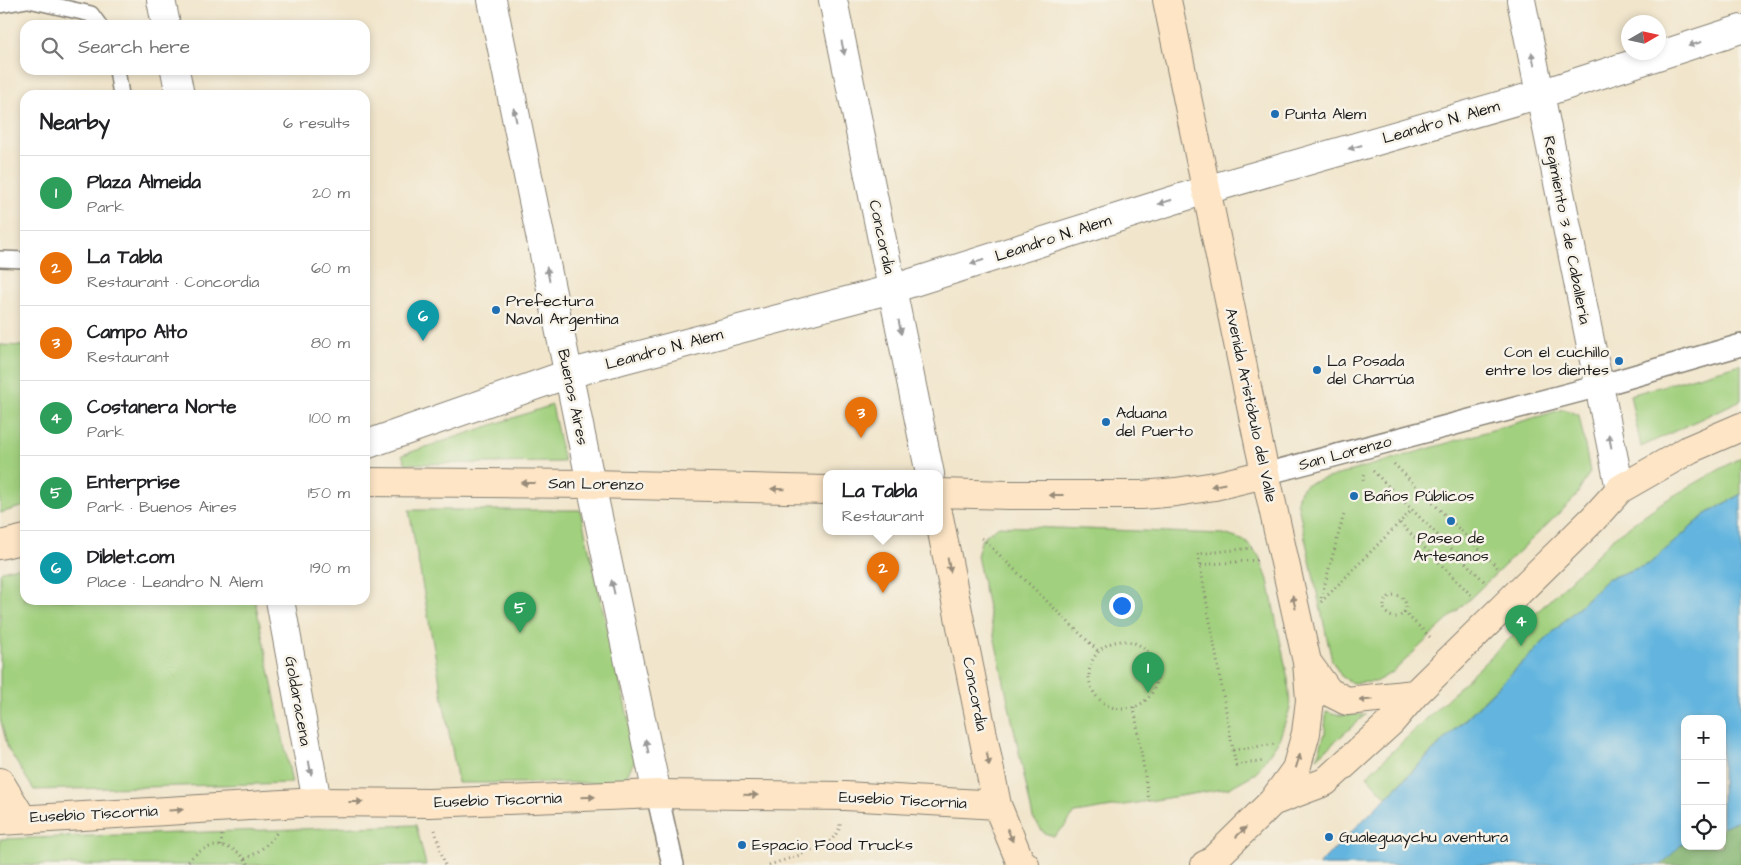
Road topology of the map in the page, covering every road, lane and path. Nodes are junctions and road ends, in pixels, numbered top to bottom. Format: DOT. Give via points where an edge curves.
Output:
graph roads {
  1 [pos="28,0"];
  2 [pos="162,0"];
  3 [pos="492,0"];
  4 [pos="833,0"];
  5 [pos="1167,0"];
  6 [pos="1521,0"];
  7 [pos="0,5"];
  8 [pos="95,20"];
  9 [pos="165,20"];
  10 [pos="1741,29"];
  11 [pos="118,75"];
  12 [pos="177,75"];
  13 [pos="120,90"];
  14 [pos="179,90"];
  15 [pos="1540,94"];
  16 [pos="1206,190"];
  17 [pos="0,259"];
  18 [pos="20,260"];
  19 [pos="892,289"];
  20 [pos="1741,345"];
  21 [pos="568,374"];
  22 [pos="1599,386"];
  23 [pos="1741,427"];
  24 [pos="370,443"];
  25 [pos="1390,460"];
  26 [pos="929,470"];
  27 [pos="1265,474"];
  28 [pos="1363,480"];
  29 [pos="370,482"];
  30 [pos="591,484"];
  31 [pos="1620,489"];
  32 [pos="823,490"];
  33 [pos="943,493"];
  34 [pos="1412,510"];
  35 [pos="1344,514"];
  36 [pos="1400,523"];
  37 [pos="942,535"];
  38 [pos="982,538"];
  39 [pos="20,539"];
  40 [pos="0,545"];
  41 [pos="1252,548"];
  42 [pos="1260,560"];
  43 [pos="1200,565"];
  44 [pos="1500,570"];
  45 [pos="1486,583"];
  46 [pos="1472,596"];
  47 [pos="281,605"];
  48 [pos="1404,612"];
  49 [pos="1430,637"];
  50 [pos="1098,651"];
  51 [pos="1307,662"];
  52 [pos="1415,694"];
  53 [pos="1134,707"];
  54 [pos="1277,744"];
  55 [pos="1233,750"];
  56 [pos="1264,761"];
  57 [pos="0,782"];
  58 [pos="657,794"];
  59 [pos="845,796"];
  60 [pos="1149,801"];
  61 [pos="317,802"];
  62 [pos="1272,802"];
  63 [pos="430,803"];
  64 [pos="997,804"];
  65 [pos="11,819"];
  66 [pos="222,835"];
  67 [pos="221,846"];
  68 [pos="184,865"];
  69 [pos="249,865"];
  70 [pos="444,865"];
  71 [pos="673,865"];
  72 [pos="769,865"];
  73 [pos="1025,865"];
  74 [pos="1206,865"];
  1 -- 7 [label="lane"];
  1 -- 8 [label="lane" via="91,14"];
  2 -- 9 [label="street"];
  21 -- 3 [label="street, Buenos Aires, one-way"];
  4 -- 19 [label="street, Concordia, one-way"];
  5 -- 16 [label="main road, Avenida Aristóbulo del Valle"];
  15 -- 6 [label="street, Regimiento 3 de Caballería, one-way"];
  10 -- 15 [label="street, Leandro N. Alem, one-way"];
  11 -- 13 [label="lane"];
  12 -- 14 [label="street"];
  15 -- 16 [label="street, Leandro N. Alem, one-way"];
  15 -- 22 [label="street, Regimiento 3 de Caballería"];
  16 -- 19 [label="street, Leandro N. Alem, one-way"];
  16 -- 27 [label="main road, Avenida Aristóbulo del Valle"];
  17 -- 18 [label="lane"];
  19 -- 21 [label="street, Leandro N. Alem"];
  19 -- 26 [label="street, Concordia, one-way"];
  20 -- 22 [label="street, San Lorenzo"];
  21 -- 24 [label="street, Leandro N. Alem"];
  21 -- 30 [label="street, Buenos Aires"];
  22 -- 27 [label="street, San Lorenzo"];
  31 -- 22 [label="street, Regimiento 3 de Caballería, one-way"];
  23 -- 31 [label="main road" via="1690,449"];
  25 -- 44 [label="path"];
  27 -- 33 [label="main road, San Lorenzo, one-way" via="1215,486 1142,495"];
  51 -- 27 [label="main road, Avenida Aristóbulo del Valle, one-way"];
  28 -- 34 [label="path" via="1368,467"];
  30 -- 29 [label="main road, San Lorenzo, one-way"];
  32 -- 30 [label="main road, San Lorenzo, one-way"];
  58 -- 30 [label="street, Buenos Aires, one-way"];
  31 -- 52 [label="main road"];
  34 -- 36 [label="path"];
  34 -- 45 [label="path"];
  35 -- 36 [label="path" via="1320,604"];
  36 -- 46 [label="path"];
  37 -- 64 [label="main road, Concordia, one-way"];
  38 -- 50 [label="path"];
  39 -- 40 [label="main road"];
  41 -- 43 [label="path" via="1198,554"];
  42 -- 43 [label="path"];
  43 -- 55 [label="path"];
  47 -- 61 [label="street, Goldaracena, one-way"];
  48 -- 48 [label="path" via="1395,617 1389,614 1385,608 1387,598 1401,597 1406,602"];
  48 -- 49 [label="path"];
  50 -- 53 [label="path" via="1089,670 1093,691 1110,707"];
  50 -- 53 [label="path" via="1116,641 1127,641 1137,644 1153,658 1156,681 1152,692"];
  52 -- 51 [label="main road, one-way" via="1347,701 1329,692"];
  62 -- 51 [label="main road, Avenida Aristóbulo del Valle, one-way" via="1296,769 1306,733 1310,700"];
  52 -- 62 [label="main road" via="1391,722 1325,782"];
  53 -- 60 [label="path"];
  54 -- 55 [label="path"];
  55 -- 56 [label="path" via="1236,765"];
  57 -- 65 [label="main road"];
  58 -- 59 [label="main road, Eusebio Tiscornia, one-way"];
  63 -- 58 [label="main road, Eusebio Tiscornia, one-way"];
  58 -- 71 [label="street"];
  59 -- 64 [label="main road, Eusebio Tiscornia"];
  59 -- 72 [label="path" via="840,828 831,841"];
  61 -- 63 [label="main road, Eusebio Tiscornia, one-way"];
  65 -- 61 [label="main road, Eusebio Tiscornia, one-way"];
  74 -- 62 [label="main road, one-way"];
  63 -- 70 [label="path"];
  64 -- 73 [label="main road, Concordia, one-way"];
  66 -- 67 [label="path"];
  67 -- 68 [label="path" via="203,848"];
  67 -- 69 [label="path" via="236,851"];
}
